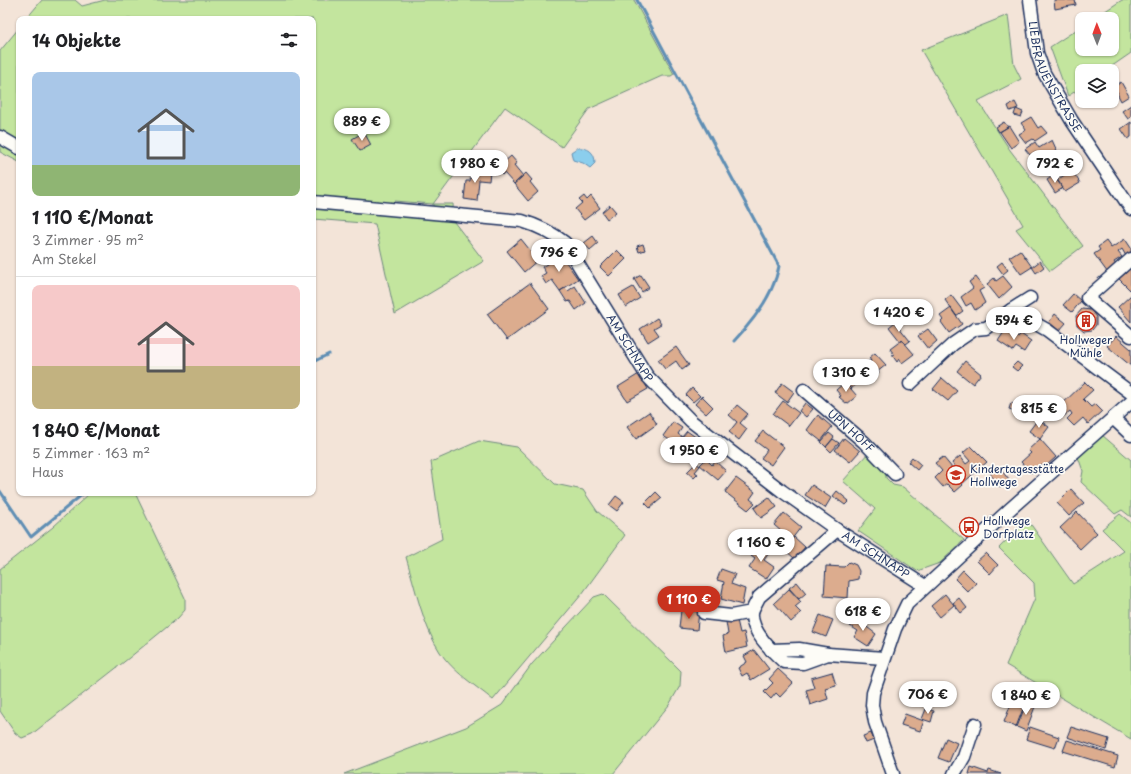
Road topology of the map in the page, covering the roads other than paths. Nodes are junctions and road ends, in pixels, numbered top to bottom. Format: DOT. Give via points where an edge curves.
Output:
graph roads {
  1 [pos="1030,0"];
  2 [pos="0,137"];
  3 [pos="16,146"];
  4 [pos="316,202"];
  5 [pos="1131,210"];
  6 [pos="1131,259"];
  7 [pos="1030,298"];
  8 [pos="1011,310"];
  9 [pos="1131,336"];
  10 [pos="910,384"];
  11 [pos="804,390"];
  12 [pos="1131,393"];
  13 [pos="1131,402"];
  14 [pos="1113,418"];
  15 [pos="1131,435"];
  16 [pos="894,474"];
  17 [pos="837,530"];
  18 [pos="925,586"];
  19 [pos="752,612"];
  20 [pos="704,613"];
  21 [pos="884,658"];
  22 [pos="975,724"];
  23 [pos="893,774"];
  24 [pos="954,774"];
  1 -- 5 [label="street, LIEBFRAUENSTRASSE" via="1037,52 1046,79"];
  2 -- 3 [label="street"];
  4 -- 17 [label="street, AM SCHNAPP" via="522,221 552,232 565,243 647,376 691,421 776,487"];
  6 -- 9 [label="street" via="1087,298"];
  7 -- 8 [label="street"];
  8 -- 10 [label="street" via="986,328 975,329 953,344"];
  8 -- 12 [label="street" via="1047,330"];
  11 -- 16 [label="street, UPN HOFF" via="864,442"];
  13 -- 14 [label="street"];
  14 -- 15 [label="street"];
  14 -- 18 [label="street"];
  17 -- 18 [label="street, AM SCHNAPP"];
  17 -- 19 [label="street" via="759,597"];
  18 -- 21 [label="street" via="907,604"];
  19 -- 20 [label="street" via="731,616"];
  19 -- 21 [label="street" via="754,625 771,650 784,662 811,662 828,654"];
  21 -- 23 [label="street" via="875,683 872,705 875,722"];
  22 -- 24 [label="street" via="964,757"];
}
